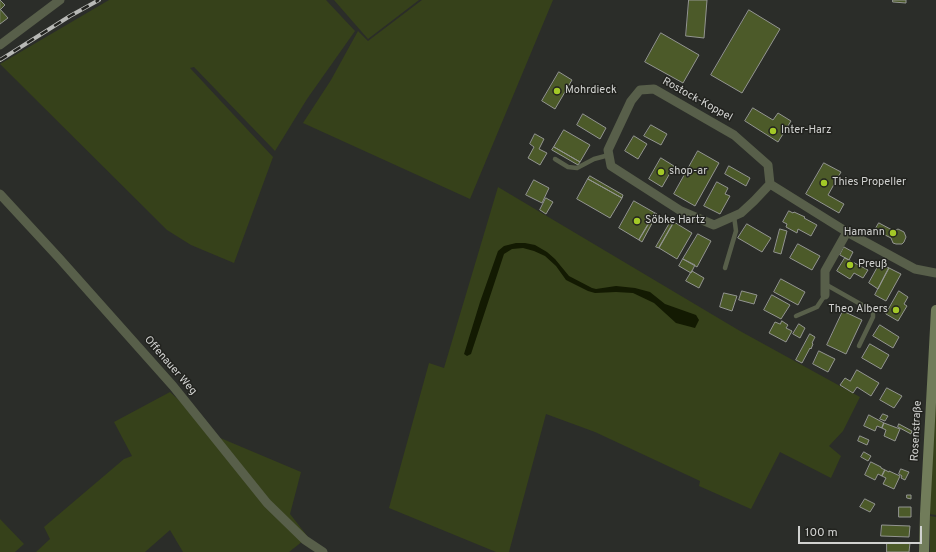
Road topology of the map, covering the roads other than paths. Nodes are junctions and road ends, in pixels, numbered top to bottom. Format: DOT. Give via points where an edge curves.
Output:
graph roads {
  1 [pos="60,0"];
  2 [pos="0,45"];
  3 [pos="609,154"];
  4 [pos="555,159"];
  5 [pos="770,184"];
  6 [pos="0,194"];
  7 [pos="734,216"];
  8 [pos="847,232"];
  9 [pos="725,268"];
  10 [pos="936,273"];
  11 [pos="825,284"];
  12 [pos="825,295"];
  13 [pos="936,310"];
  14 [pos="796,316"];
  15 [pos="859,346"];
  16 [pos="322,552"];
  17 [pos="924,552"];
  1 -- 2 [label="street"];
  3 -- 4 [label="lane" via="594,158 578,168 568,167"];
  3 -- 5 [label="street, Rostock-Koppel" via="608,150 631,101 640,90 654,89 734,135 768,165"];
  3 -- 7 [label="street" via="611,166 681,211 714,225"];
  5 -- 7 [label="street" via="741,213"];
  5 -- 8 [label="street"];
  6 -- 16 [label="street, Offenauer Weg" via="173,386 267,503 305,540"];
  7 -- 9 [label="lane" via="736,231"];
  8 -- 10 [label="street" via="915,269"];
  8 -- 11 [label="street" via="825,271"];
  11 -- 12 [label="street"];
  11 -- 15 [label="lane" via="873,312"];
  12 -- 14 [label="lane" via="817,307"];
  13 -- 17 [label="main road, Rosenstraße"];
}
